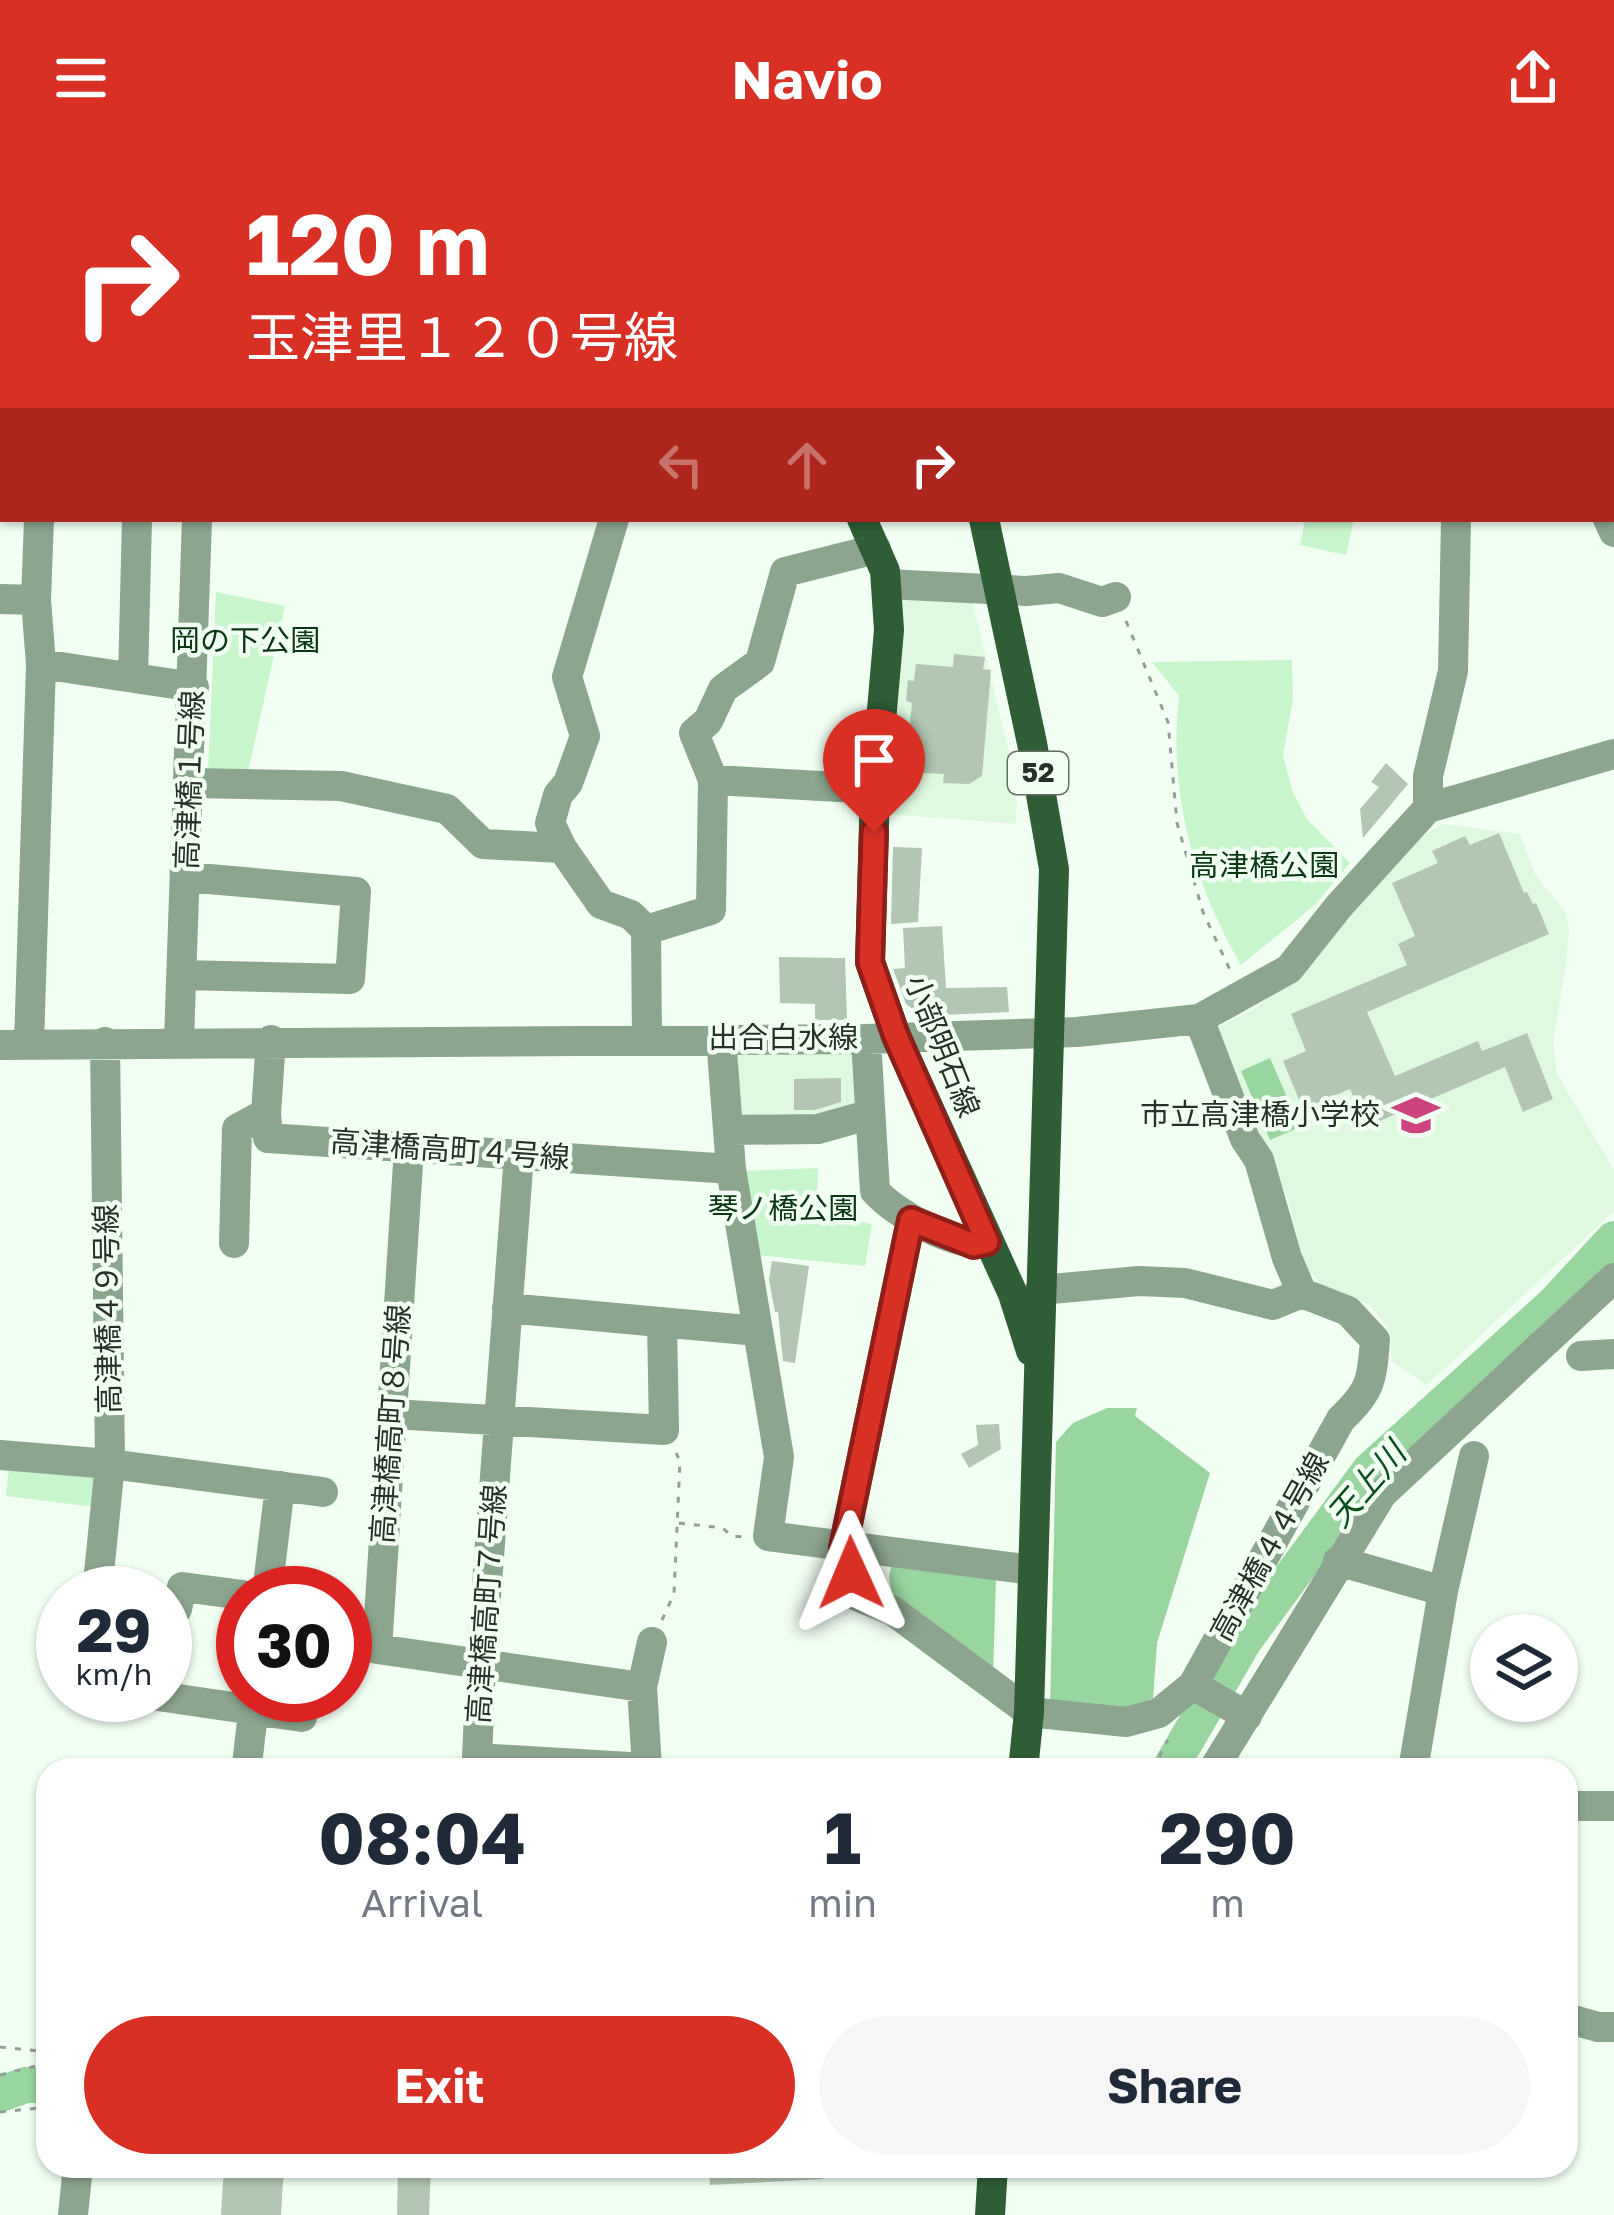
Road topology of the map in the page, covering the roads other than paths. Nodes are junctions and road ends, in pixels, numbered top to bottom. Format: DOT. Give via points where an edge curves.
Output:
graph roads {
  1 [pos="39,522"];
  2 [pos="137,522"];
  3 [pos="197,522"];
  4 [pos="613,522"];
  5 [pos="863,522"];
  6 [pos="985,522"];
  7 [pos="1456,522"];
  8 [pos="876,549"];
  9 [pos="886,584"];
  10 [pos="999,589"];
  11 [pos="1116,597"];
  12 [pos="0,599"];
  13 [pos="36,600"];
  14 [pos="41,664"];
  15 [pos="133,678"];
  16 [pos="194,687"];
  17 [pos="1614,754"];
  18 [pos="712,781"];
  19 [pos="190,783"];
  20 [pos="875,790"];
  21 [pos="1428,808"];
  22 [pos="562,848"];
  23 [pos="186,877"];
  24 [pos="646,930"];
  25 [pos="182,975"];
  26 [pos="1198,1019"];
  27 [pos="1051,1032"];
  28 [pos="881,1037"];
  29 [pos="721,1038"];
  30 [pos="179,1040"];
  31 [pos="271,1040"];
  32 [pos="647,1040"];
  33 [pos="105,1042"];
  34 [pos="15,1044"];
  35 [pos="266,1113"];
  36 [pos="868,1115"];
  37 [pos="728,1130"];
  38 [pos="409,1148"];
  39 [pos="519,1155"];
  40 [pos="730,1168"];
  41 [pos="911,1220"];
  42 [pos="987,1242"];
  43 [pos="234,1243"];
  44 [pos="1614,1278"];
  45 [pos="1040,1290"];
  46 [pos="1302,1293"];
  47 [pos="507,1308"];
  48 [pos="662,1322"];
  49 [pos="758,1331"];
  50 [pos="1614,1354"];
  51 [pos="1581,1356"];
  52 [pos="1037,1371"];
  53 [pos="392,1414"];
  54 [pos="499,1423"];
  55 [pos="0,1455"];
  56 [pos="1474,1456"];
  57 [pos="110,1464"];
  58 [pos="280,1486"];
  59 [pos="323,1492"];
  60 [pos="843,1548"];
  61 [pos="1337,1561"];
  62 [pos="100,1566"];
  63 [pos="270,1566"];
  64 [pos="1032,1570"];
  65 [pos="1443,1591"];
  66 [pos="652,1642"];
  67 [pos="481,1664"];
  68 [pos="1193,1685"];
  69 [pos="642,1687"];
  70 [pos="1029,1712"];
  71 [pos="1247,1716"];
  72 [pos="252,1722"];
  73 [pos="248,1758"];
  74 [pos="477,1758"];
  75 [pos="647,1758"];
  76 [pos="1024,1758"];
  77 [pos="1221,1758"];
  78 [pos="1416,1758"];
  79 [pos="1578,1806"];
  80 [pos="1614,1806"];
  81 [pos="1578,2021"];
  82 [pos="1614,2027"];
  83 [pos="78,2178"];
  84 [pos="992,2178"];
  85 [pos="73,2215"];
  86 [pos="990,2215"];
  1 -- 13 [label="street"];
  2 -- 15 [label="street"];
  3 -- 16 [label="street, 高津橋１号線"];
  4 -- 22 [label="street" via="568,677 585,736 550,824"];
  5 -- 8 [label="main road, 小部明石線 / 52"];
  6 -- 10 [label="main road, 小部明石線 / 52"];
  7 -- 21 [label="street" via="1454,671"];
  8 -- 9 [label="main road, 小部明石線 / 52"];
  8 -- 18 [label="street" via="785,572 760,662 723,689 694,733"];
  9 -- 10 [label="street"];
  9 -- 20 [label="main road, 小部明石線 / 52"];
  10 -- 11 [label="street"];
  10 -- 27 [label="main road, 小部明石線 / 52" via="1054,869"];
  12 -- 13 [label="street"];
  13 -- 14 [label="street"];
  14 -- 15 [label="street"];
  14 -- 34 [label="street"];
  15 -- 16 [label="street"];
  16 -- 19 [label="street, 高津橋１号線"];
  17 -- 21 [label="street"];
  18 -- 20 [label="street"];
  18 -- 24 [label="street" via="711,910"];
  19 -- 22 [label="street" via="340,786 447,809 483,844"];
  19 -- 23 [label="street, 高津橋１号線"];
  20 -- 28 [label="main road, 小部明石線 / 52" via="870,962"];
  21 -- 26 [label="street, 出合白水線" via="1289,969"];
  22 -- 24 [label="street" via="601,904"];
  23 -- 25 [label="street, 高津橋１号線"];
  23 -- 25 [label="street" via="356,892 350,979"];
  24 -- 32 [label="street"];
  25 -- 30 [label="street, 高津橋１号線"];
  26 -- 27 [label="street, 出合白水線"];
  26 -- 46 [label="street" via="1259,1160"];
  27 -- 28 [label="street, 出合白水線"];
  27 -- 45 [label="main road, 小部明石線 / 52"];
  28 -- 29 [label="street, 出合白水線"];
  28 -- 36 [label="street"];
  28 -- 42 [label="main road, 小部明石線 / 52"];
  29 -- 32 [label="street, 出合白水線"];
  29 -- 37 [label="street"];
  30 -- 31 [label="street, 出合白水線"];
  30 -- 33 [label="street, 出合白水線"];
  31 -- 32 [label="street, 出合白水線"];
  31 -- 35 [label="street"];
  33 -- 34 [label="street, 出合白水線"];
  33 -- 57 [label="street, 高津橋４９号線"];
  35 -- 38 [label="street, 高津橋高町４号線" via="268,1138"];
  35 -- 43 [label="street" via="237,1129"];
  36 -- 37 [label="street" via="818,1129"];
  36 -- 41 [label="street" via="874,1191"];
  37 -- 40 [label="street"];
  38 -- 39 [label="street, 高津橋高町４号線"];
  38 -- 53 [label="street, 高津橋高町８号線"];
  39 -- 40 [label="street, 高津橋高町４号線"];
  39 -- 47 [label="street, 高津橋高町７号線"];
  40 -- 49 [label="street"];
  41 -- 42 [label="street" via="974,1245"];
  41 -- 60 [label="street"];
  42 -- 52 [label="main road, 小部明石線 / 52"];
  44 -- 61 [label="street" via="1382,1494"];
  45 -- 46 [label="street" via="1185,1283 1273,1305"];
  45 -- 52 [label="main road, 小部明石線 / 52"];
  46 -- 68 [label="street, 高津橋４４号線" via="1348,1311 1375,1340 1372,1378 1341,1419"];
  47 -- 48 [label="street"];
  47 -- 54 [label="street, 高津橋高町７号線"];
  48 -- 49 [label="street"];
  48 -- 54 [label="street" via="664,1430"];
  49 -- 60 [label="street" via="779,1457 768,1536"];
  50 -- 51 [label="street"];
  52 -- 64 [label="main road, 小部明石線 / 52"];
  53 -- 54 [label="street"];
  53 -- 67 [label="street, 高津橋高町８号線" via="377,1649"];
  54 -- 67 [label="street, 高津橋高町７号線"];
  55 -- 57 [label="street"];
  56 -- 65 [label="street"];
  57 -- 58 [label="street"];
  57 -- 62 [label="street, 高津橋４９号線"];
  58 -- 59 [label="street"];
  58 -- 63 [label="street"];
  60 -- 64 [label="street"];
  60 -- 70 [label="street" via="859,1598 893,1612"];
  61 -- 65 [label="street"];
  61 -- 71 [label="street"];
  64 -- 70 [label="main road, 小部明石線 / 52"];
  65 -- 78 [label="street"];
  66 -- 69 [label="street, 高津橋高町７号線"];
  67 -- 69 [label="street, 高津橋高町８号線"];
  67 -- 74 [label="street, 高津橋高町７号線"];
  68 -- 70 [label="street, 高津橋４４号線" via="1159,1713 1126,1722"];
  68 -- 71 [label="street"];
  69 -- 75 [label="street, 高津橋高町７号線"];
  70 -- 76 [label="main road, 小部明石線 / 52"];
  71 -- 77 [label="street"];
  72 -- 73 [label="street"];
  79 -- 80 [label="street"];
  81 -- 82 [label="street"];
  83 -- 85 [label="street"];
  84 -- 86 [label="main road"];
}
